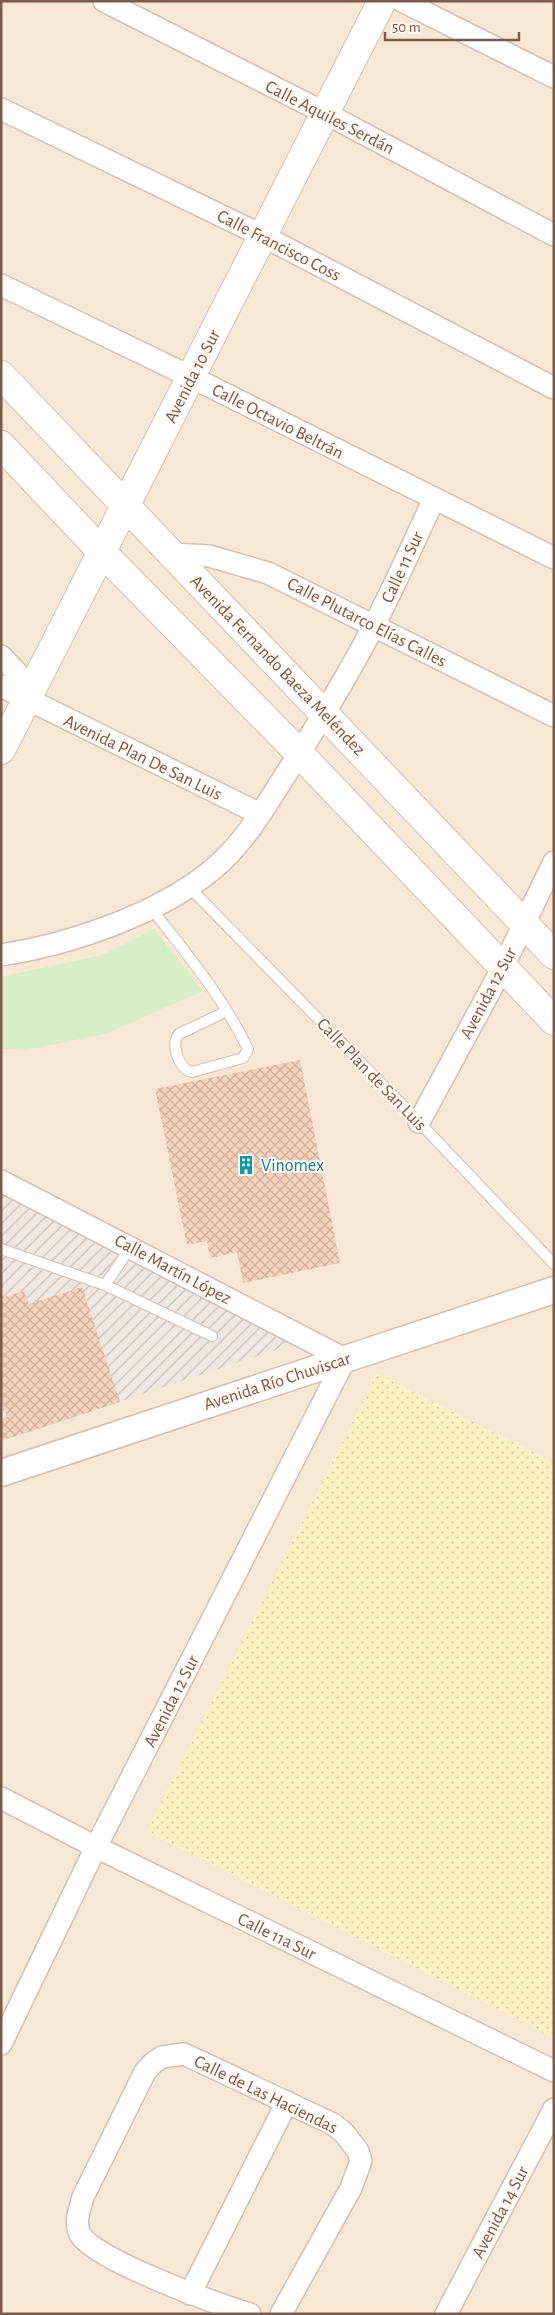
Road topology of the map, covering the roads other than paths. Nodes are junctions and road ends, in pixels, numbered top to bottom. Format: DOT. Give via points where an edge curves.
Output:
graph roads {
  1 [pos="104,1"];
  2 [pos="382,1"];
  3 [pos="402,1"];
  4 [pos="554,77"];
  5 [pos="1,109"];
  6 [pos="325,114"];
  7 [pos="554,235"];
  8 [pos="263,236"];
  9 [pos="1,285"];
  10 [pos="1,375"];
  11 [pos="191,377"];
  12 [pos="554,388"];
  13 [pos="1,445"];
  14 [pos="434,499"];
  15 [pos="126,506"];
  16 [pos="102,552"];
  17 [pos="172,554"];
  18 [pos="554,558"];
  19 [pos="374,625"];
  20 [pos="1,656"];
  21 [pos="1,686"];
  22 [pos="30,694"];
  23 [pos="323,713"];
  24 [pos="554,716"];
  25 [pos="1,750"];
  26 [pos="299,753"];
  27 [pos="260,814"];
  28 [pos="554,862"];
  29 [pos="189,887"];
  30 [pos="151,908"];
  31 [pos="524,924"];
  32 [pos="1,955"];
  33 [pos="554,955"];
  34 [pos="503,968"];
  35 [pos="227,1011"];
  36 [pos="554,1022"];
  37 [pos="420,1122"];
  38 [pos="1,1181"];
  39 [pos="131,1246"];
  40 [pos="1,1249"];
  41 [pos="554,1264"];
  42 [pos="106,1285"];
  43 [pos="554,1290"];
  44 [pos="212,1336"];
  45 [pos="345,1359"];
  46 [pos="1,1473"];
  47 [pos="1,1798"];
  48 [pos="96,1847"];
  49 [pos="1,2044"];
  50 [pos="554,2071"];
  51 [pos="287,2102"];
  52 [pos="554,2109"];
  53 [pos="190,2294"];
  54 [pos="250,2314"];
  55 [pos="281,2314"];
  56 [pos="446,2314"];
  1 -- 6 [label="street, Calle Aquiles Serdán"];
  2 -- 6 [label="main road, Avenida 10 Sur"];
  3 -- 4 [label="street"];
  5 -- 8 [label="street, Calle Francisco Coss"];
  6 -- 7 [label="street, Calle Aquiles Serdán"];
  6 -- 8 [label="main road, Avenida 10 Sur"];
  8 -- 11 [label="main road, Avenida 10 Sur"];
  8 -- 12 [label="street, Calle Francisco Coss"];
  9 -- 11 [label="street, Calle Octavio Beltrán"];
  10 -- 15 [label="main road, Avenida Fernando Baeza Meléndez"];
  11 -- 14 [label="street, Calle Octavio Beltrán"];
  11 -- 15 [label="main road, Avenida 10 Sur"];
  13 -- 16 [label="main road"];
  14 -- 18 [label="street, Calle Octavio Beltrán"];
  14 -- 19 [label="street, Calle 11 Sur"];
  15 -- 16 [label="main road, Avenida 10 Sur"];
  15 -- 17 [label="main road, Avenida Fernando Baeza Meléndez"];
  16 -- 22 [label="main road, Avenida 10 Sur"];
  16 -- 26 [label="main road"];
  17 -- 19 [label="street, Calle Plutarco Elías Calles" via="209,556 268,573"];
  17 -- 23 [label="main road, Avenida Fernando Baeza Meléndez"];
  19 -- 23 [label="street, Calle 11 Sur"];
  19 -- 24 [label="street, Calle Plutarco Elías Calles"];
  20 -- 22 [label="street"];
  21 -- 22 [label="street, Avenida Plan De San Luis"];
  22 -- 25 [label="main road, Avenida 10 Sur"];
  22 -- 27 [label="street, Avenida Plan De San Luis"];
  23 -- 26 [label="street, Calle 11 Sur"];
  23 -- 31 [label="main road, Avenida Fernando Baeza Meléndez"];
  26 -- 27 [label="street, Calle 11 Sur"];
  26 -- 34 [label="main road"];
  27 -- 29 [label="street, Calle 11 Sur" via="234,850"];
  28 -- 31 [label="street, Avenida 12 Sur"];
  29 -- 30 [label="street, Calle 11 Sur"];
  29 -- 37 [label="lane, Calle Plan de San Luis"];
  30 -- 32 [label="street, Calle 11 Sur" via="37,950"];
  30 -- 35 [label="lane"];
  31 -- 33 [label="main road, Avenida Fernando Baeza Meléndez"];
  31 -- 34 [label="street, Avenida 12 Sur"];
  34 -- 36 [label="main road"];
  34 -- 37 [label="street, Avenida 12 Sur"];
  35 -- 35 [label="lane" via="248,1053 243,1058 192,1072 182,1068 175,1039 179,1034"];
  37 -- 41 [label="lane, Calle Plan de San Luis"];
  38 -- 39 [label="street, Calle Martín López"];
  39 -- 42 [label="lane"];
  39 -- 45 [label="street, Calle Martín López"];
  40 -- 42 [label="lane"];
  42 -- 44 [label="lane"];
  43 -- 45 [label="street, Avenida Río Chuviscar"];
  45 -- 46 [label="street, Avenida Río Chuviscar"];
  45 -- 48 [label="street, Avenida 12 Sur"];
  47 -- 48 [label="street, Calle 11a Sur"];
  48 -- 49 [label="street, Avenida 12 Sur"];
  48 -- 50 [label="street, Calle 11a Sur"];
  51 -- 53 [label="street"];
  51 -- 53 [label="street, Calle de Las Haciendas" via="184,2054 162,2057 153,2063 141,2081 83,2197 78,2227 86,2243 101,2252"];
  51 -- 55 [label="street, Calle de Las Haciendas" via="333,2124 358,2151 361,2161 351,2188"];
  52 -- 56 [label="street, Avenida 14 Sur"];
  53 -- 54 [label="street, Calle de Las Haciendas"];
}
